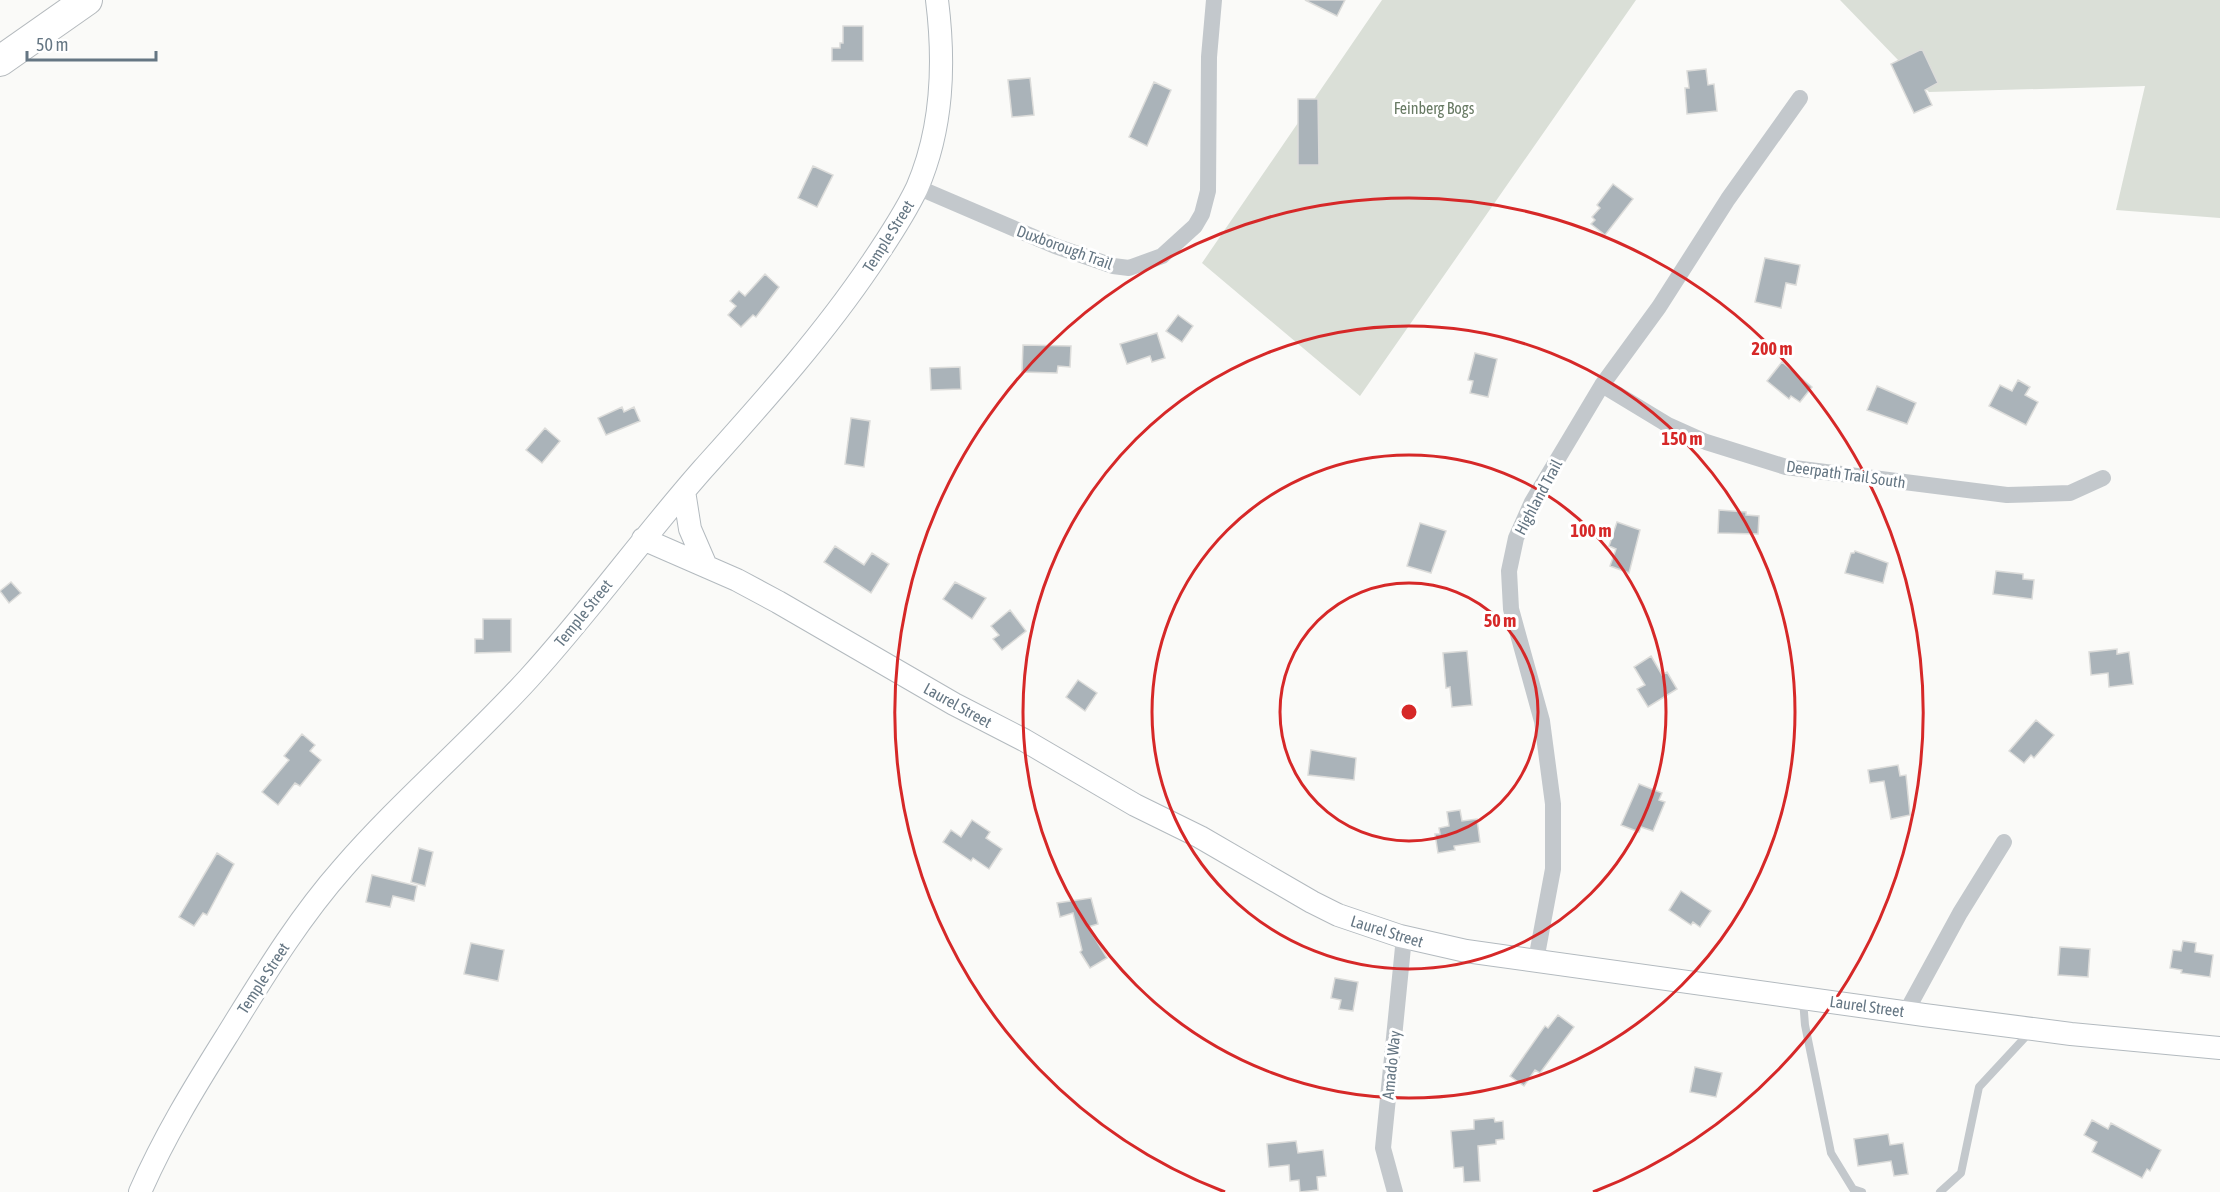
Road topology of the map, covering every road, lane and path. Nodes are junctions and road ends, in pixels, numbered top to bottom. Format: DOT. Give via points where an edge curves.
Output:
graph roads {
  1 [pos="87,0"];
  2 [pos="937,0"];
  3 [pos="1214,0"];
  4 [pos="0,61"];
  5 [pos="1800,98"];
  6 [pos="917,187"];
  7 [pos="1602,385"];
  8 [pos="2103,477"];
  9 [pos="684,492"];
  10 [pos="643,539"];
  11 [pos="706,566"];
  12 [pos="2004,842"];
  13 [pos="1404,937"];
  14 [pos="1536,960"];
  15 [pos="1803,997"];
  16 [pos="1906,1012"];
  17 [pos="2032,1029"];
  18 [pos="2220,1048"];
  19 [pos="140,1192"];
  20 [pos="1395,1192"];
  21 [pos="1862,1192"];
  22 [pos="1940,1192"];
  1 -- 4 [label="highway"];
  2 -- 6 [label="main road, Temple Street" via="942,53 939,104"];
  3 -- 6 [label="street, Duxborough Trail" via="1208,84 1208,191 1195,226 1161,256 1129,268 1113,266 1054,246"];
  5 -- 7 [label="street, Highland Trail"];
  6 -- 9 [label="main road, Temple Street" via="886,242 829,323"];
  7 -- 8 [label="street, Deerpath Trail South" via="1668,425 1706,442 1786,466 2007,495 2070,493"];
  7 -- 14 [label="street, Highland Trail" via="1532,502 1516,538 1509,571 1515,629 1542,721 1553,804 1553,869"];
  9 -- 10 [label="main road, Temple Street"];
  9 -- 11 [label="main road" via="690,529"];
  10 -- 11 [label="main road, Laurel Street"];
  10 -- 19 [label="main road, Temple Street" via="529,678 322,893 282,947 192,1090"];
  11 -- 13 [label="main road, Laurel Street" via="778,602 1312,902 1348,919"];
  12 -- 16 [label="street"];
  13 -- 14 [label="main road, Laurel Street" via="1466,951"];
  13 -- 20 [label="street, Amado Way" via="1383,1148"];
  14 -- 15 [label="main road, Laurel Street"];
  15 -- 16 [label="main road, Laurel Street"];
  15 -- 21 [label="lane" via="1805,1026 1831,1153 1853,1189"];
  16 -- 17 [label="main road, Laurel Street"];
  17 -- 18 [label="main road, Laurel Street"];
  17 -- 22 [label="lane" via="1979,1087 1961,1173"];
}
